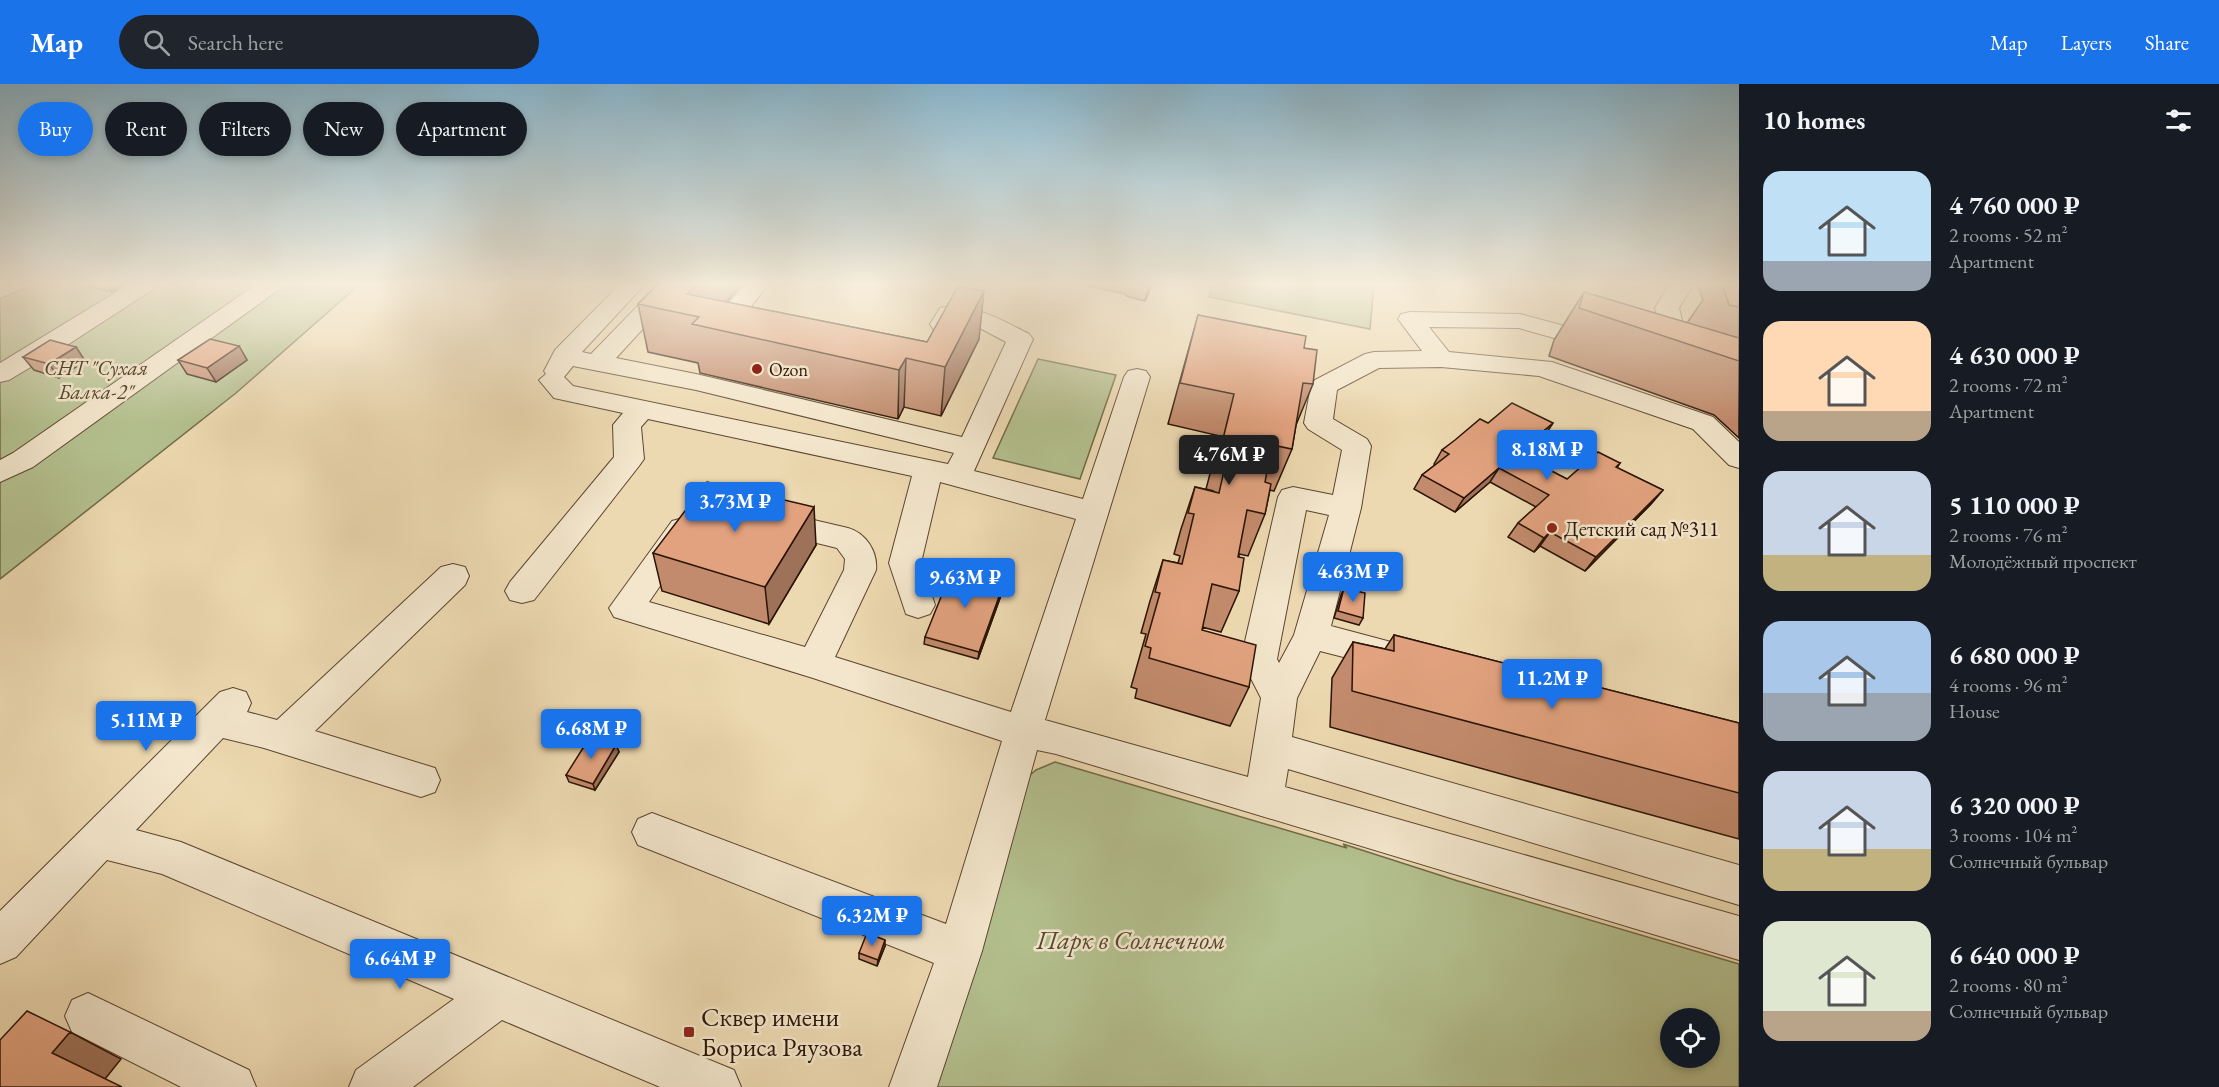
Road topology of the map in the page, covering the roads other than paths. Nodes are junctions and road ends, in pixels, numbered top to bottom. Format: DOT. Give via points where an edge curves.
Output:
graph roads {
  1 [pos="74,330"];
  2 [pos="207,330"];
  3 [pos="593,330"];
  4 [pos="629,330"];
  5 [pos="719,330"];
  6 [pos="939,330"];
  7 [pos="1003,330"];
  8 [pos="1418,330"];
  9 [pos="1552,330"];
  10 [pos="1672,330"];
  11 [pos="753,338"];
  12 [pos="931,343"];
  13 [pos="1623,349"];
  14 [pos="1441,359"];
  15 [pos="597,363"];
  16 [pos="1679,364"];
  17 [pos="0,374"];
  18 [pos="552,376"];
  19 [pos="1137,377"];
  20 [pos="696,382"];
  21 [pos="642,409"];
  22 [pos="671,415"];
  23 [pos="971,448"];
  24 [pos="1739,458"];
  25 [pos="0,472"];
  26 [pos="942,473"];
  27 [pos="702,504"];
  28 [pos="1346,507"];
  29 [pos="1095,513"];
  30 [pos="747,515"];
  31 [pos="453,576"];
  32 [pos="522,591"];
  33 [pos="918,605"];
  34 [pos="1311,635"];
  35 [pos="814,664"];
  36 [pos="1427,664"];
  37 [pos="1279,698"];
  38 [pos="1023,732"];
  39 [pos="283,738"];
  40 [pos="1272,748"];
  41 [pos="420,780"];
  42 [pos="1264,798"];
  43 [pos="652,832"];
  44 [pos="101,840"];
  45 [pos="1739,885"];
  46 [pos="1739,938"];
  47 [pos="0,942"];
  48 [pos="960,951"];
  49 [pos="496,996"];
  50 [pos="88,1016"];
  51 [pos="232,1087"];
  52 [pos="373,1087"];
  53 [pos="717,1087"];
  54 [pos="913,1087"];
  1 -- 17 [label="street"];
  2 -- 25 [label="street" via="23,460"];
  3 -- 18 [label="street"];
  4 -- 15 [label="street"];
  5 -- 11 [label="street"];
  6 -- 12 [label="street"];
  7 -- 23 [label="street" via="1020,339"];
  8 -- 14 [label="street"];
  9 -- 13 [label="street"];
  10 -- 16 [label="street"];
  14 -- 24 [label="street" via="1543,368 1703,423"];
  14 -- 28 [label="street" via="1374,360 1324,386 1318,423 1357,446"];
  15 -- 18 [label="street"];
  15 -- 20 [label="street"];
  18 -- 21 [label="street" via="564,392"];
  19 -- 29 [label="street"];
  20 -- 22 [label="street"];
  20 -- 23 [label="street"];
  21 -- 22 [label="street"];
  21 -- 32 [label="street" via="627,425 629,459"];
  22 -- 26 [label="street"];
  23 -- 26 [label="street"];
  26 -- 29 [label="street"];
  26 -- 33 [label="street" via="905,563"];
  27 -- 35 [label="street" via="626,608"];
  28 -- 34 [label="street"];
  28 -- 37 [label="street" via="1293,497 1259,659"];
  29 -- 38 [label="street"];
  30 -- 35 [label="street" via="848,539 861,558 860,570"];
  31 -- 39 [label="street"];
  34 -- 36 [label="street"];
  34 -- 37 [label="street"];
  35 -- 38 [label="street"];
  37 -- 40 [label="street"];
  38 -- 42 [label="street"];
  38 -- 48 [label="street"];
  39 -- 41 [label="street"];
  39 -- 44 [label="street" via="224,712"];
  40 -- 42 [label="street"];
  40 -- 45 [label="street"];
  42 -- 46 [label="street"];
  43 -- 48 [label="street"];
  44 -- 47 [label="street"];
  44 -- 49 [label="street" via="166,856"];
  48 -- 54 [label="street"];
  49 -- 52 [label="street"];
  49 -- 53 [label="street"];
  50 -- 51 [label="street"];
}
